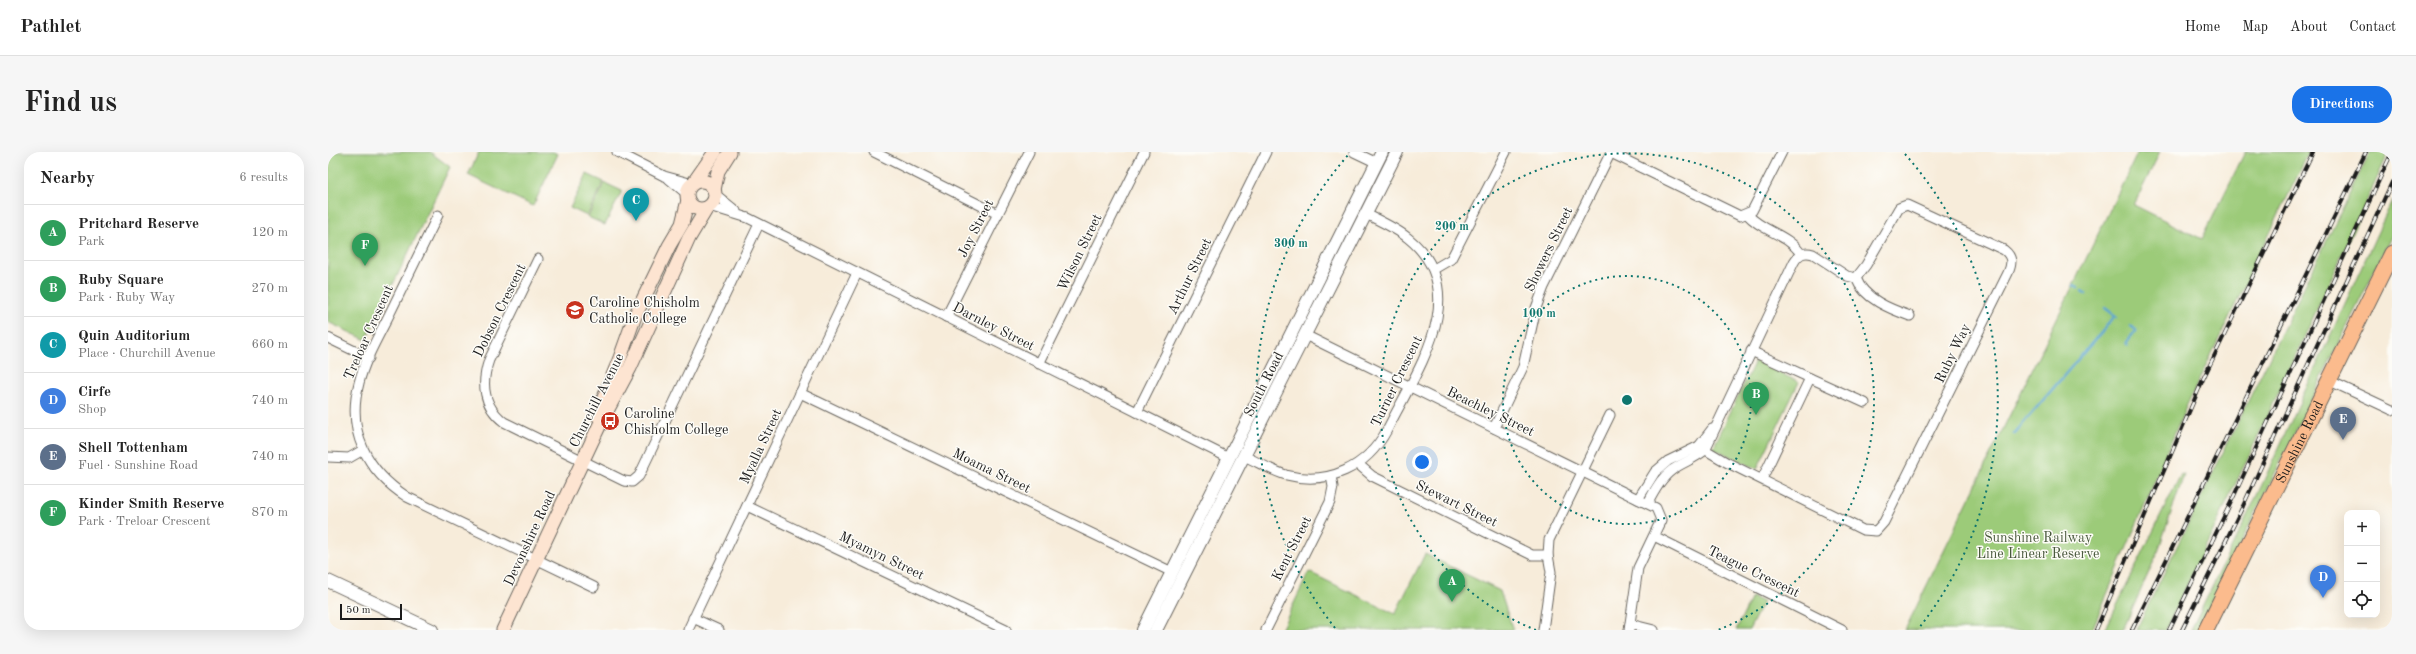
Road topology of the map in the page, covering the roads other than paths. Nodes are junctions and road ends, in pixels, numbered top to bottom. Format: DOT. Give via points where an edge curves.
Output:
graph roads {
  1 [pos="617,152"];
  2 [pos="715,152"];
  3 [pos="730,152"];
  4 [pos="874,152"];
  5 [pos="1028,152"];
  6 [pos="1144,152"];
  7 [pos="1266,152"];
  8 [pos="1354,152"];
  9 [pos="1382,152"];
  10 [pos="1397,152"];
  11 [pos="1506,152"];
  12 [pos="1611,152"];
  13 [pos="1782,152"];
  14 [pos="1377,163"];
  15 [pos="1389,169"];
  16 [pos="690,190"];
  17 [pos="715,192"];
  18 [pos="708,207"];
  19 [pos="998,214"];
  20 [pos="1366,214"];
  21 [pos="438,215"];
  22 [pos="1748,215"];
  23 [pos="748,218"];
  24 [pos="759,224"];
  25 [pos="2392,253"];
  26 [pos="1801,254"];
  27 [pos="538,259"];
  28 [pos="1434,269"];
  29 [pos="857,273"];
  30 [pos="1856,278"];
  31 [pos="1910,316"];
  32 [pos="946,317"];
  33 [pos="1299,333"];
  34 [pos="328,338"];
  35 [pos="1751,351"];
  36 [pos="369,358"];
  37 [pos="1039,364"];
  38 [pos="1810,378"];
  39 [pos="2330,381"];
  40 [pos="1409,386"];
  41 [pos="800,393"];
  42 [pos="1865,403"];
  43 [pos="2392,410"];
  44 [pos="1137,412"];
  45 [pos="1610,415"];
  46 [pos="1494,428"];
  47 [pos="1702,448"];
  48 [pos="363,450"];
  49 [pos="1244,456"];
  50 [pos="328,458"];
  51 [pos="1229,458"];
  52 [pos="583,460"];
  53 [pos="1358,464"];
  54 [pos="1670,465"];
  55 [pos="1582,472"];
  56 [pos="1331,476"];
  57 [pos="1762,479"];
  58 [pos="1638,499"];
  59 [pos="1648,503"];
  60 [pos="747,506"];
  61 [pos="1654,536"];
  62 [pos="1548,555"];
  63 [pos="536,559"];
  64 [pos="1172,572"];
  65 [pos="328,581"];
  66 [pos="594,586"];
  67 [pos="511,613"];
  68 [pos="694,618"];
  69 [pos="1629,627"];
  70 [pos="432,630"];
  71 [pos="495,630"];
  72 [pos="503,630"];
  73 [pos="688,630"];
  74 [pos="719,630"];
  75 [pos="1006,630"];
  76 [pos="1143,630"];
  77 [pos="1156,630"];
  78 [pos="1266,630"];
  79 [pos="1543,630"];
  80 [pos="1654,630"];
  81 [pos="1842,630"];
  82 [pos="2206,630"];
  1 -- 16 [label="street"];
  2 -- 16 [label="main road, Churchill Avenue"];
  3 -- 17 [label="main road" via="718,172"];
  4 -- 19 [label="street"];
  5 -- 19 [label="street, Joy Street"];
  6 -- 37 [label="street, Wilson Street"];
  7 -- 44 [label="street, Arthur Street"];
  8 -- 14 [label="street"];
  9 -- 14 [label="street, South Road"];
  10 -- 15 [label="street, South Road"];
  11 -- 28 [label="street" via="1452,259"];
  12 -- 22 [label="street" via="1735,214"];
  12 -- 46 [label="street, Showers Street" via="1544,287 1536,308 1523,367"];
  13 -- 22 [label="street" via="1756,206"];
  14 -- 15 [label="street"];
  14 -- 33 [label="street, South Road"];
  15 -- 20 [label="street, South Road"];
  16 -- 17 [label="main road" via="708,183"];
  16 -- 18 [label="main road" via="694,207"];
  16 -- 52 [label="main road, Churchill Avenue" via="682,224 635,316 592,426"];
  17 -- 18 [label="main road, Churchill Avenue"];
  17 -- 23 [label="street, Darnley Street" via="724,203"];
  18 -- 23 [label="street, Darnley Street"];
  18 -- 52 [label="main road, Churchill Avenue" via="689,238 630,368"];
  19 -- 32 [label="street, Joy Street"];
  20 -- 28 [label="street, Turner Crescent" via="1408,237"];
  20 -- 33 [label="street, South Road"];
  21 -- 36 [label="street, Treloar Crescent"];
  22 -- 26 [label="street" via="1761,227 1793,242"];
  23 -- 24 [label="street, Darnley Street"];
  24 -- 29 [label="street, Darnley Street"];
  24 -- 52 [label="street, Dobson Crescent" via="638,479 632,482 624,480"];
  25 -- 39 [label="main road, Sunshine Road"];
  26 -- 30 [label="street" via="1813,254 1847,276"];
  26 -- 35 [label="street" via="1794,262"];
  27 -- 52 [label="street, Dobson Crescent" via="489,360 484,389 493,412 504,422"];
  28 -- 40 [label="street, Turner Crescent" via="1440,300 1437,325"];
  29 -- 32 [label="street, Darnley Street"];
  29 -- 41 [label="street, Myalla Street"];
  30 -- 31 [label="street" via="1868,295"];
  30 -- 57 [label="street, Ruby Way" via="1899,208 1907,205 2004,250 2011,262 1881,528 1870,532 1863,530"];
  32 -- 37 [label="street, Darnley Street"];
  33 -- 40 [label="street, Beachley Street"];
  33 -- 49 [label="street, South Road"];
  33 -- 51 [label="street, South Road"];
  34 -- 36 [label="street"];
  35 -- 38 [label="street"];
  35 -- 47 [label="street" via="1720,418"];
  36 -- 48 [label="street, Treloar Crescent" via="359,382 355,406"];
  37 -- 44 [label="street, Darnley Street"];
  38 -- 42 [label="street"];
  38 -- 57 [label="street"];
  39 -- 43 [label="street"];
  39 -- 82 [label="main road, Sunshine Road"];
  40 -- 46 [label="street, Beachley Street"];
  40 -- 53 [label="street, Turner Crescent" via="1381,440"];
  41 -- 60 [label="street, Myalla Street"];
  41 -- 64 [label="street, Moama Street"];
  44 -- 51 [label="street, Darnley Street"];
  45 -- 55 [label="street"];
  46 -- 55 [label="street, Beachley Street"];
  47 -- 54 [label="street" via="1698,457"];
  47 -- 57 [label="street, Ruby Way"];
  48 -- 50 [label="street" via="349,458"];
  48 -- 63 [label="street, Treloar Crescent" via="373,469 388,485 407,497"];
  49 -- 51 [label="street"];
  49 -- 56 [label="street, Turner Crescent" via="1294,476"];
  49 -- 77 [label="street, South Road"];
  51 -- 64 [label="street, South Road"];
  52 -- 63 [label="main road, Devonshire Road"];
  53 -- 56 [label="street, Turner Crescent"];
  53 -- 62 [label="street, Stewart Street" via="1372,476 1532,555"];
  54 -- 58 [label="street" via="1655,472"];
  54 -- 59 [label="street"];
  55 -- 58 [label="street, Beachley Street"];
  55 -- 62 [label="street" via="1552,532"];
  56 -- 78 [label="street, Kent Street" via="1333,487 1330,502"];
  58 -- 59 [label="street, Beachley Street"];
  59 -- 61 [label="street, Beachley Street" via="1656,508 1661,517"];
  60 -- 68 [label="street, Myalla Street"];
  60 -- 75 [label="street, Myamyn Street"];
  61 -- 69 [label="street" via="1638,568"];
  61 -- 81 [label="street, Teague Crescent"];
  62 -- 79 [label="street" via="1551,572"];
  63 -- 66 [label="street, Treloar Crescent"];
  63 -- 67 [label="main road, Devonshire Road"];
  64 -- 76 [label="street, South Road"];
  65 -- 70 [label="street"];
  67 -- 71 [label="street"];
  67 -- 72 [label="main road, Devonshire Road"];
  68 -- 73 [label="street, Myalla Street"];
  68 -- 74 [label="street"];
  69 -- 80 [label="street"];
}
